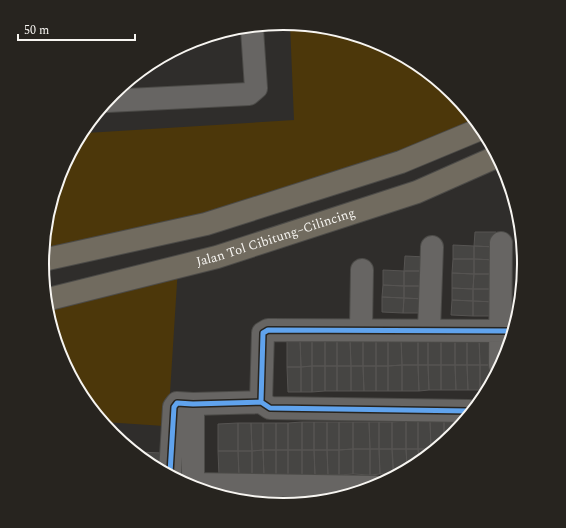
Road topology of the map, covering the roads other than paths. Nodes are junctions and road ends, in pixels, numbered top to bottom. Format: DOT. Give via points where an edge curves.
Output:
graph roads {
  1 [pos="252,32"];
  2 [pos="117,100"];
  3 [pos="476,131"];
  4 [pos="492,160"];
  5 [pos="501,243"];
  6 [pos="432,247"];
  7 [pos="49,259"];
  8 [pos="362,270"];
  9 [pos="51,298"];
  10 [pos="361,329"];
  11 [pos="429,330"];
  12 [pos="506,331"];
  13 [pos="261,402"];
  14 [pos="193,404"];
  15 [pos="465,411"];
  16 [pos="170,469"];
  17 [pos="193,480"];
  18 [pos="208,486"];
  19 [pos="355,487"];
  1 -- 2 [label="street" via="256,88 254,92"];
  3 -- 7 [label="highway" via="402,162 206,224"];
  4 -- 9 [label="highway, Jalan Tol Cibitung–Cilincing" via="417,192 217,257"];
  5 -- 12 [label="street"];
  6 -- 11 [label="street"];
  8 -- 10 [label="street"];
  10 -- 11 [label="street"];
  10 -- 13 [label="street" via="265,331"];
  11 -- 12 [label="street"];
  13 -- 14 [label="street"];
  13 -- 15 [label="street" via="270,408"];
  14 -- 16 [label="street" via="177,403 174,406"];
  14 -- 17 [label="street"];
  18 -- 19 [label="street"];
}
